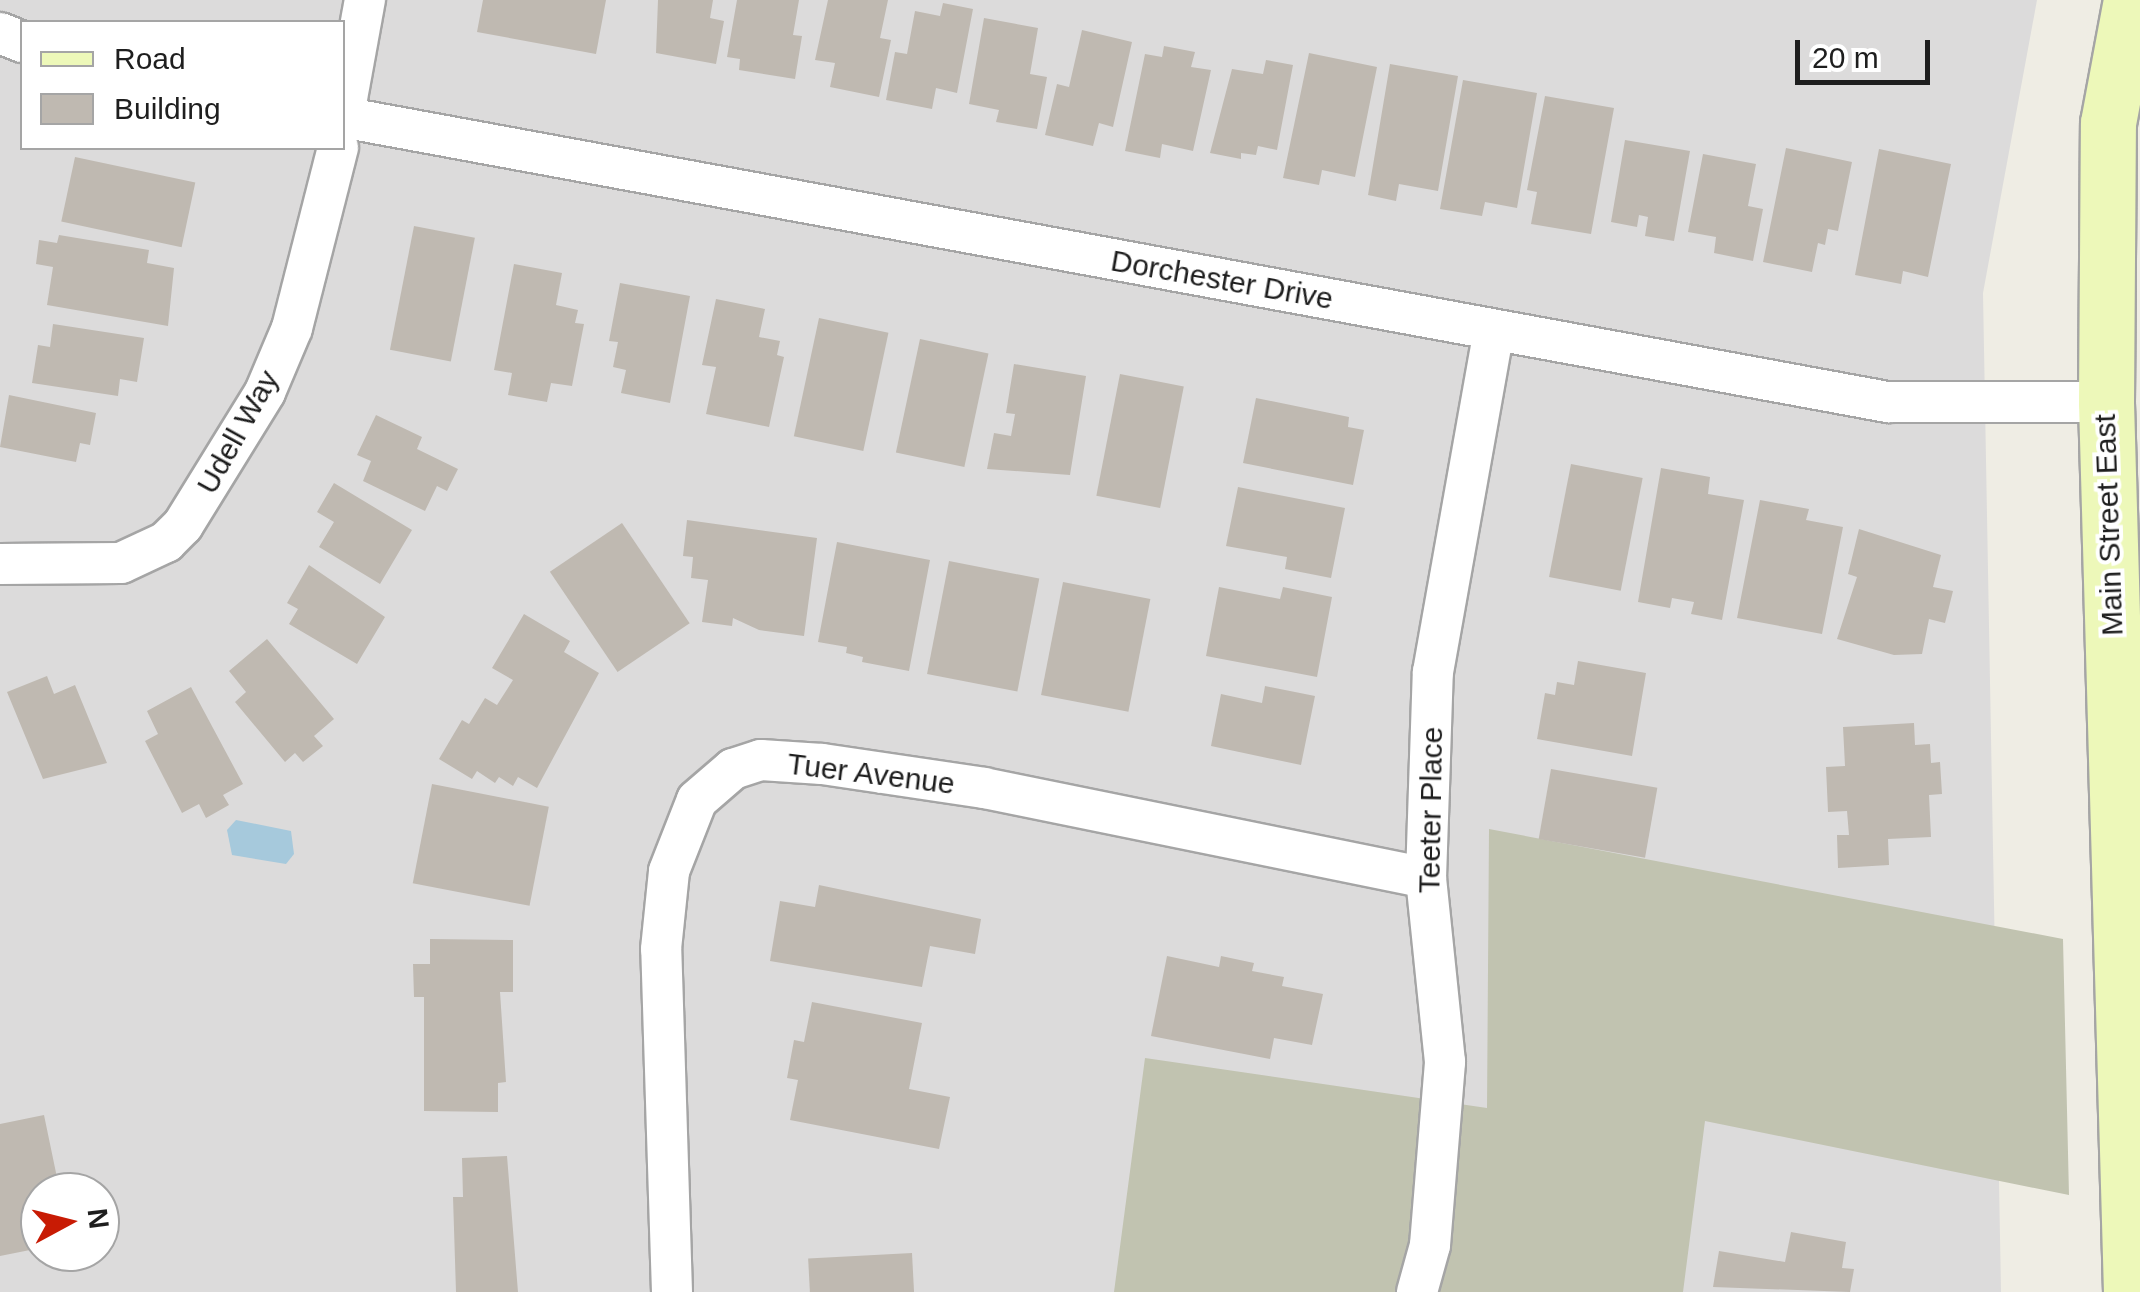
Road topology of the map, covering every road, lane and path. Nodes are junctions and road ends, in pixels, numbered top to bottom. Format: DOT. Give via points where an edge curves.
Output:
graph roads {
  1 [pos="365,0"];
  2 [pos="2131,0"];
  3 [pos="345,110"];
  4 [pos="345,128"];
  5 [pos="336,150"];
  6 [pos="1494,330"];
  7 [pos="2106,402"];
  8 [pos="0,564"];
  9 [pos="1426,878"];
  10 [pos="672,1292"];
  11 [pos="1417,1292"];
  12 [pos="2131,1292"];
  1 -- 3 [label="street, Udell Way"];
  2 -- 7 [label="main road, Main Street East" via="2108,123"];
  4 -- 6 [label="street, Dorchester Drive"];
  5 -- 8 [label="street, Udell Way" via="292,328 264,392 189,516 166,542 122,563"];
  6 -- 7 [label="street, Dorchester Drive" via="1888,402"];
  6 -- 9 [label="street, Teeter Place" via="1433,672"];
  7 -- 12 [label="main road, Main Street East"];
  9 -- 10 [label="street, Tuer Avenue" via="984,788 822,764 762,760 733,769 697,800 669,871 660,949"];
  9 -- 11 [label="street, Teeter Place" via="1444,1062 1430,1244"];
}
